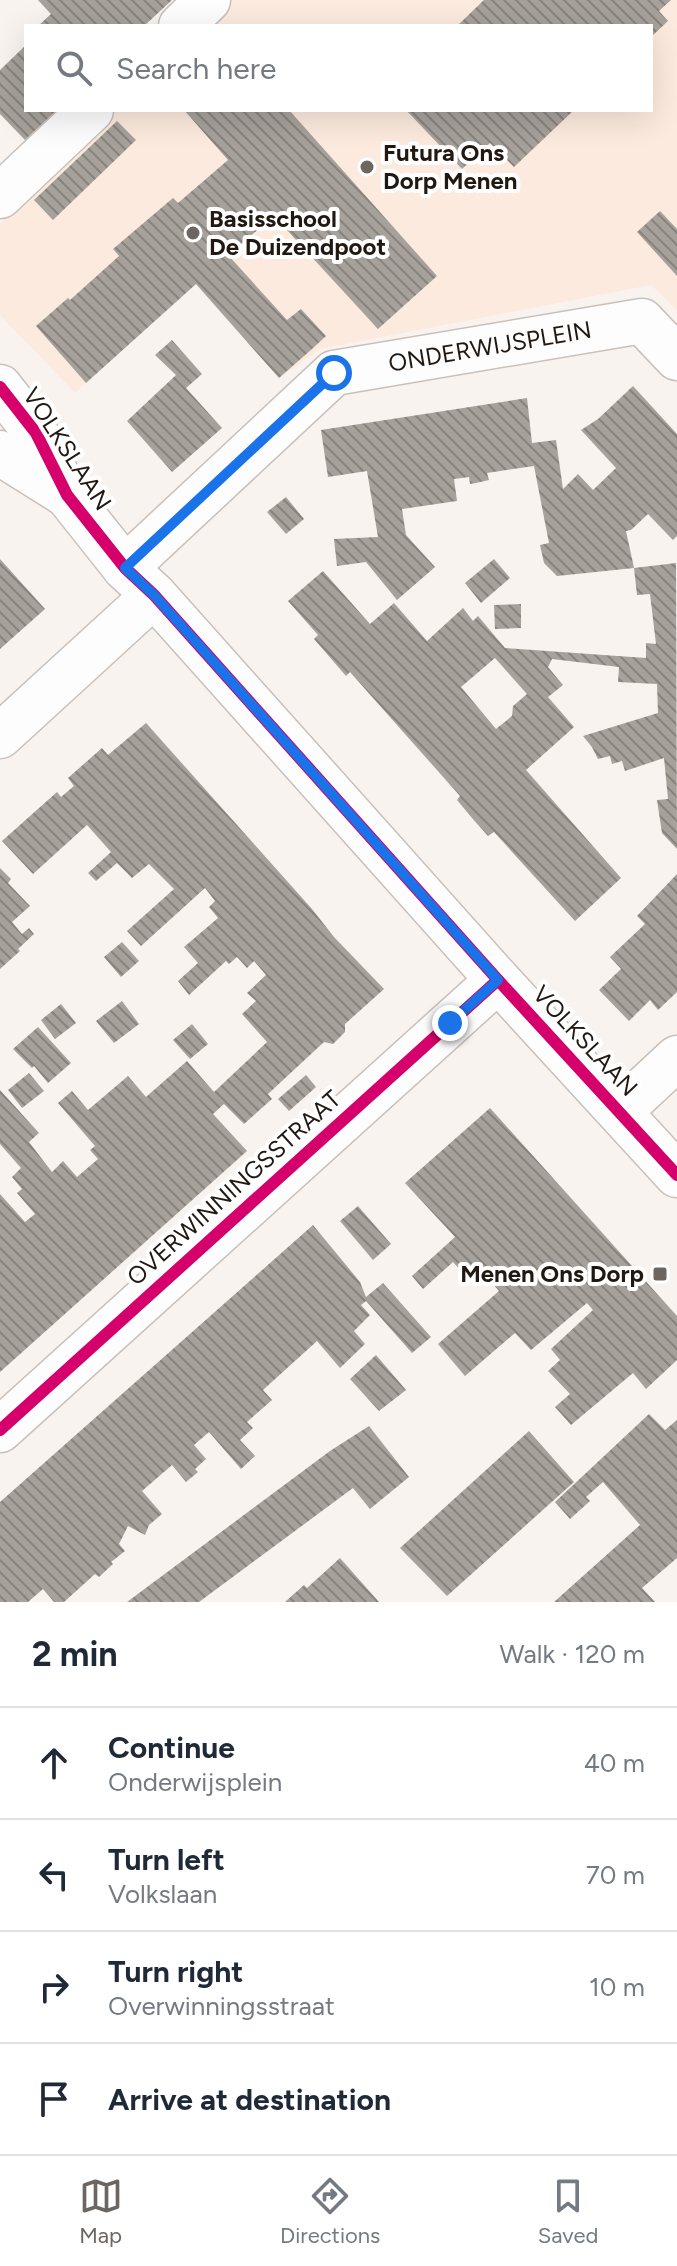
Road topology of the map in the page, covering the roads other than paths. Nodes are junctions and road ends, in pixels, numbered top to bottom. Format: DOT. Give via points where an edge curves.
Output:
graph roads {
  1 [pos="208,0"];
  2 [pos="183,24"];
  3 [pos="89,112"];
  4 [pos="0,196"];
  5 [pos="677,358"];
  6 [pos="0,387"];
  7 [pos="0,453"];
  8 [pos="67,495"];
  9 [pos="140,582"];
  10 [pos="0,736"];
  11 [pos="498,980"];
  12 [pos="677,1058"];
  13 [pos="620,1111"];
  14 [pos="677,1175"];
  15 [pos="0,1430"];
  1 -- 2 [label="street"];
  3 -- 4 [label="street"];
  5 -- 9 [label="street, ONDERWIJSPLEIN" via="642,321 334,373"];
  6 -- 8 [label="street, VOLKSLAAN" via="36,433"];
  7 -- 8 [label="street, VOLKSLAAN"];
  8 -- 9 [label="street, VOLKSLAAN"];
  9 -- 10 [label="street"];
  9 -- 11 [label="street, VOLKSLAAN"];
  11 -- 13 [label="street, VOLKSLAAN"];
  11 -- 15 [label="street, OVERWINNINGSSTRAAT"];
  12 -- 13 [label="street"];
  13 -- 14 [label="street, VOLKSLAAN"];
}
